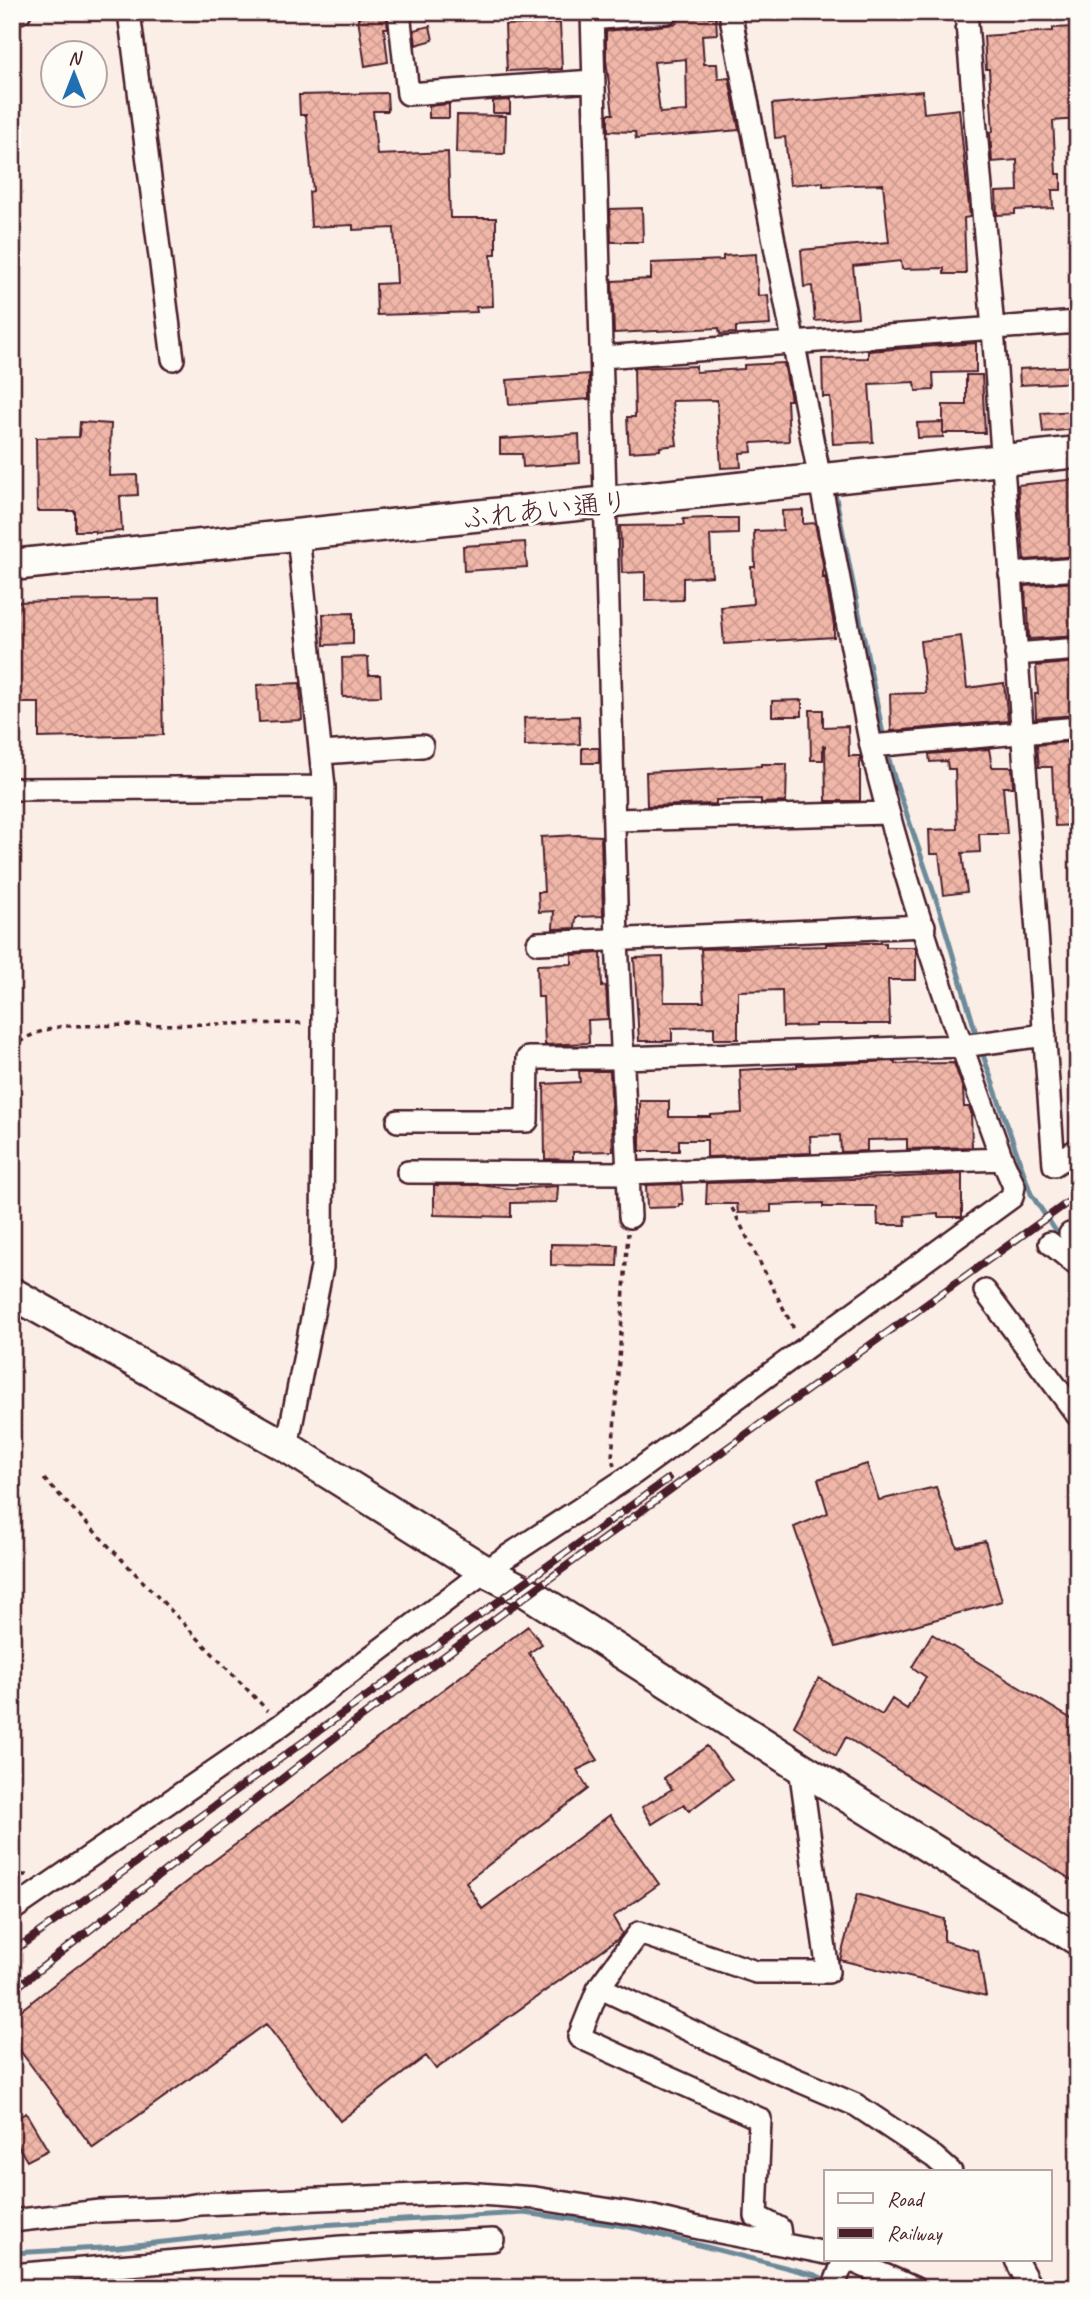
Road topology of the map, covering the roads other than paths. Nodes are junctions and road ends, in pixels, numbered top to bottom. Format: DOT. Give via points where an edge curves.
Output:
graph roads {
  1 [pos="20,12"];
  2 [pos="129,12"];
  3 [pos="399,12"];
  4 [pos="667,12"];
  5 [pos="730,12"];
  6 [pos="966,12"];
  7 [pos="12,14"];
  8 [pos="592,15"];
  9 [pos="593,81"];
  10 [pos="1078,322"];
  11 [pos="993,329"];
  12 [pos="794,343"];
  13 [pos="603,357"];
  14 [pos="173,359"];
  15 [pos="1078,452"];
  16 [pos="1003,460"];
  17 [pos="819,480"];
  18 [pos="605,504"];
  19 [pos="298,535"];
  20 [pos="12,565"];
  21 [pos="1078,569"];
  22 [pos="1010,574"];
  23 [pos="1078,649"];
  24 [pos="1016,654"];
  25 [pos="1078,728"];
  26 [pos="1021,733"];
  27 [pos="422,746"];
  28 [pos="871,746"];
  29 [pos="322,753"];
  30 [pos="324,787"];
  31 [pos="12,789"];
  32 [pos="888,813"];
  33 [pos="615,820"];
  34 [pos="924,926"];
  35 [pos="617,940"];
  36 [pos="538,943"];
  37 [pos="1045,1035"];
  38 [pos="962,1046"];
  39 [pos="623,1058"];
  40 [pos="398,1121"];
  41 [pos="1078,1149"];
  42 [pos="1002,1159"];
  43 [pos="408,1172"];
  44 [pos="628,1173"];
  45 [pos="629,1217"];
  46 [pos="1050,1243"];
  47 [pos="1078,1266"];
  48 [pos="985,1292"];
  49 [pos="12,1293"];
  50 [pos="1078,1416"];
  51 [pos="287,1447"];
  52 [pos="485,1571"];
  53 [pos="800,1767"];
  54 [pos="12,1910"];
  55 [pos="1078,1940"];
  56 [pos="599,1987"];
  57 [pos="949,2170"];
  58 [pos="12,2221"];
  59 [pos="493,2240"];
  60 [pos="781,2244"];
  61 [pos="824,2253"];
  62 [pos="843,2262"];
  63 [pos="855,2262"];
  64 [pos="1017,2262"];
  65 [pos="12,2275"];
  66 [pos="833,2288"];
  67 [pos="914,2288"];
  68 [pos="1031,2288"];
  1 -- 7 [label="street"];
  2 -- 14 [label="street"];
  3 -- 9 [label="street" via="408,94"];
  4 -- 8 [label="street"];
  5 -- 12 [label="street"];
  6 -- 11 [label="street"];
  8 -- 9 [label="street"];
  9 -- 13 [label="street"];
  10 -- 11 [label="street"];
  11 -- 12 [label="street"];
  11 -- 16 [label="street"];
  12 -- 13 [label="street"];
  12 -- 17 [label="street"];
  13 -- 18 [label="street"];
  15 -- 16 [label="street, ふれあい通り"];
  16 -- 17 [label="street, ふれあい通り"];
  16 -- 22 [label="street"];
  17 -- 18 [label="street, ふれあい通り"];
  17 -- 28 [label="street"];
  18 -- 19 [label="street, ふれあい通り"];
  18 -- 33 [label="street"];
  19 -- 20 [label="street, ふれあい通り"];
  19 -- 29 [label="street"];
  21 -- 22 [label="street"];
  22 -- 24 [label="street"];
  23 -- 24 [label="street"];
  24 -- 26 [label="street"];
  25 -- 26 [label="street"];
  26 -- 28 [label="street"];
  26 -- 37 [label="street"];
  27 -- 29 [label="street"];
  28 -- 32 [label="street"];
  29 -- 30 [label="street"];
  30 -- 31 [label="street"];
  30 -- 51 [label="street" via="322,1267"];
  32 -- 33 [label="street"];
  32 -- 34 [label="street"];
  33 -- 35 [label="street"];
  34 -- 35 [label="street"];
  34 -- 38 [label="street"];
  35 -- 36 [label="street"];
  35 -- 39 [label="street"];
  37 -- 38 [label="street"];
  37 -- 41 [label="street" via="1054,1165"];
  38 -- 39 [label="street"];
  38 -- 42 [label="street"];
  39 -- 40 [label="street" via="527,1058 527,1121"];
  39 -- 44 [label="street"];
  42 -- 44 [label="street"];
  42 -- 52 [label="street" via="1014,1186 1012,1197 617,1485"];
  43 -- 44 [label="street"];
  44 -- 45 [label="street"];
  46 -- 47 [label="street"];
  48 -- 50 [label="street"];
  49 -- 51 [label="street"];
  51 -- 52 [label="street"];
  52 -- 53 [label="street" via="530,1594"];
  52 -- 54 [label="street" via="281,1725"];
  53 -- 55 [label="street"];
  53 -- 56 [label="street" via="828,1972 756,1972 639,1933"];
  56 -- 57 [label="street" via="856,2105"];
  56 -- 60 [label="street" via="579,2037 760,2119 756,2216 779,2228"];
  58 -- 60 [label="street" via="200,2204 465,2193 535,2198 649,2216"];
  59 -- 65 [label="street" via="341,2247"];
  60 -- 61 [label="street"];
  62 -- 66 [label="street"];
  63 -- 67 [label="street"];
  64 -- 68 [label="street"];
}
